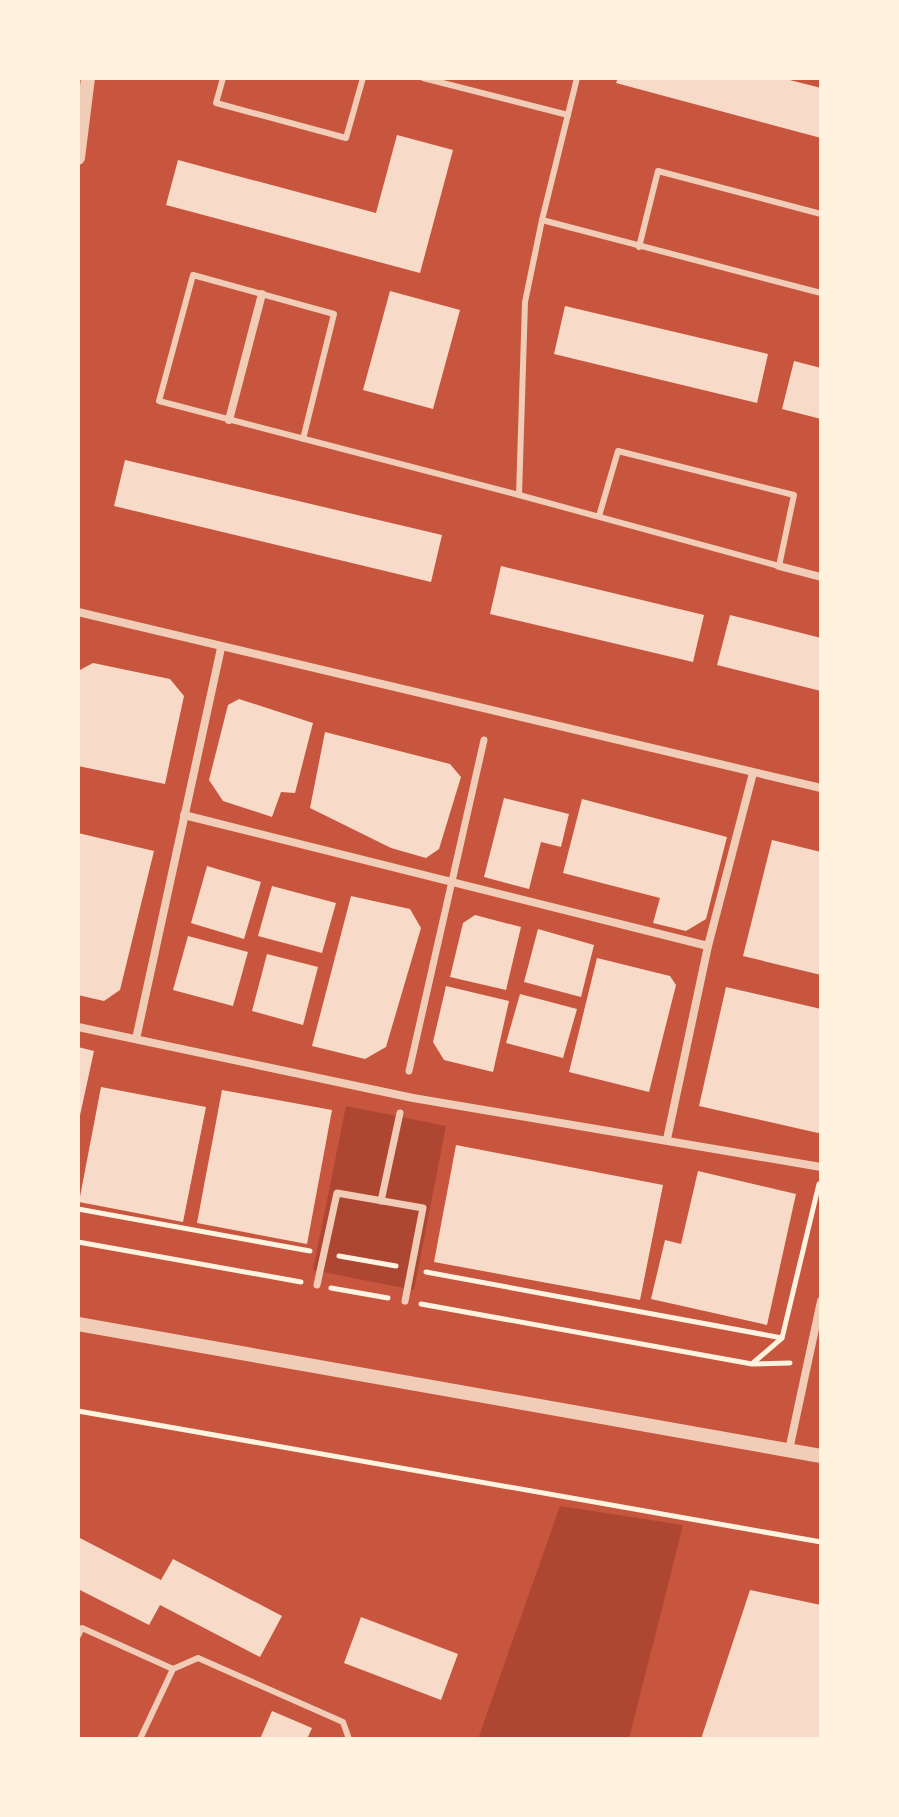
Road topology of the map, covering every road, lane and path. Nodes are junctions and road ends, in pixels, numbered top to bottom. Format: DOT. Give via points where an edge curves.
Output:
graph roads {
  1 [pos="88,78"];
  2 [pos="223,78"];
  3 [pos="363,78"];
  4 [pos="423,78"];
  5 [pos="577,78"];
  6 [pos="568,115"];
  7 [pos="78,158"];
  8 [pos="821,214"];
  9 [pos="542,220"];
  10 [pos="639,247"];
  11 [pos="821,293"];
  12 [pos="262,294"];
  13 [pos="229,420"];
  14 [pos="303,439"];
  15 [pos="519,495"];
  16 [pos="599,516"];
  17 [pos="779,566"];
  18 [pos="821,577"];
  19 [pos="78,612"];
  20 [pos="221,648"];
  21 [pos="484,740"];
  22 [pos="753,773"];
  23 [pos="821,788"];
  24 [pos="184,815"];
  25 [pos="451,882"];
  26 [pos="708,946"];
  27 [pos="78,1027"];
  28 [pos="136,1039"];
  29 [pos="409,1071"];
  30 [pos="400,1113"];
  31 [pos="667,1139"];
  32 [pos="821,1167"];
  33 [pos="821,1177"];
  34 [pos="381,1201"];
  35 [pos="78,1242"];
  36 [pos="317,1285"];
  37 [pos="405,1301"];
  38 [pos="821,1301"];
  39 [pos="78,1324"];
  40 [pos="808,1363"];
  41 [pos="752,1364"];
  42 [pos="78,1411"];
  43 [pos="789,1450"];
  44 [pos="821,1456"];
  45 [pos="821,1542"];
  46 [pos="78,1636"];
  47 [pos="173,1669"];
  48 [pos="140,1739"];
  49 [pos="349,1739"];
  1 -- 7 [label="street"];
  2 -- 3 [label="lane" via="216,103 346,138"];
  4 -- 6 [label="lane"];
  5 -- 6 [label="lane"];
  6 -- 9 [label="lane"];
  8 -- 10 [label="lane" via="658,171"];
  9 -- 10 [label="lane"];
  9 -- 15 [label="lane" via="525,302"];
  10 -- 11 [label="lane"];
  12 -- 13 [label="street"];
  12 -- 13 [label="lane" via="193,275 159,401"];
  12 -- 14 [label="lane" via="334,314"];
  13 -- 14 [label="lane"];
  14 -- 15 [label="lane"];
  15 -- 16 [label="lane"];
  16 -- 17 [label="lane"];
  16 -- 17 [label="lane" via="618,451 794,495"];
  17 -- 18 [label="street"];
  19 -- 20 [label="street"];
  20 -- 22 [label="street"];
  20 -- 24 [label="street"];
  21 -- 25 [label="street"];
  22 -- 23 [label="street"];
  22 -- 26 [label="street"];
  24 -- 25 [label="street"];
  24 -- 28 [label="street"];
  25 -- 26 [label="street"];
  25 -- 29 [label="street"];
  26 -- 31 [label="street"];
  27 -- 28 [label="street"];
  28 -- 31 [label="street" via="413,1098"];
  30 -- 34 [label="street"];
  31 -- 32 [label="street"];
  33 -- 41 [label="path" via="782,1338"];
  34 -- 36 [label="street" via="337,1193"];
  34 -- 37 [label="street" via="423,1208"];
  35 -- 36 [label="path"];
  36 -- 37 [label="path"];
  37 -- 41 [label="path"];
  38 -- 40 [label="street"];
  39 -- 43 [label="street"];
  40 -- 41 [label="path"];
  40 -- 43 [label="street"];
  42 -- 45 [label="path"];
  43 -- 44 [label="street"];
  46 -- 47 [label="lane" via="82,1628"];
  47 -- 48 [label="lane"];
  47 -- 49 [label="lane" via="198,1658 343,1722"];
}
